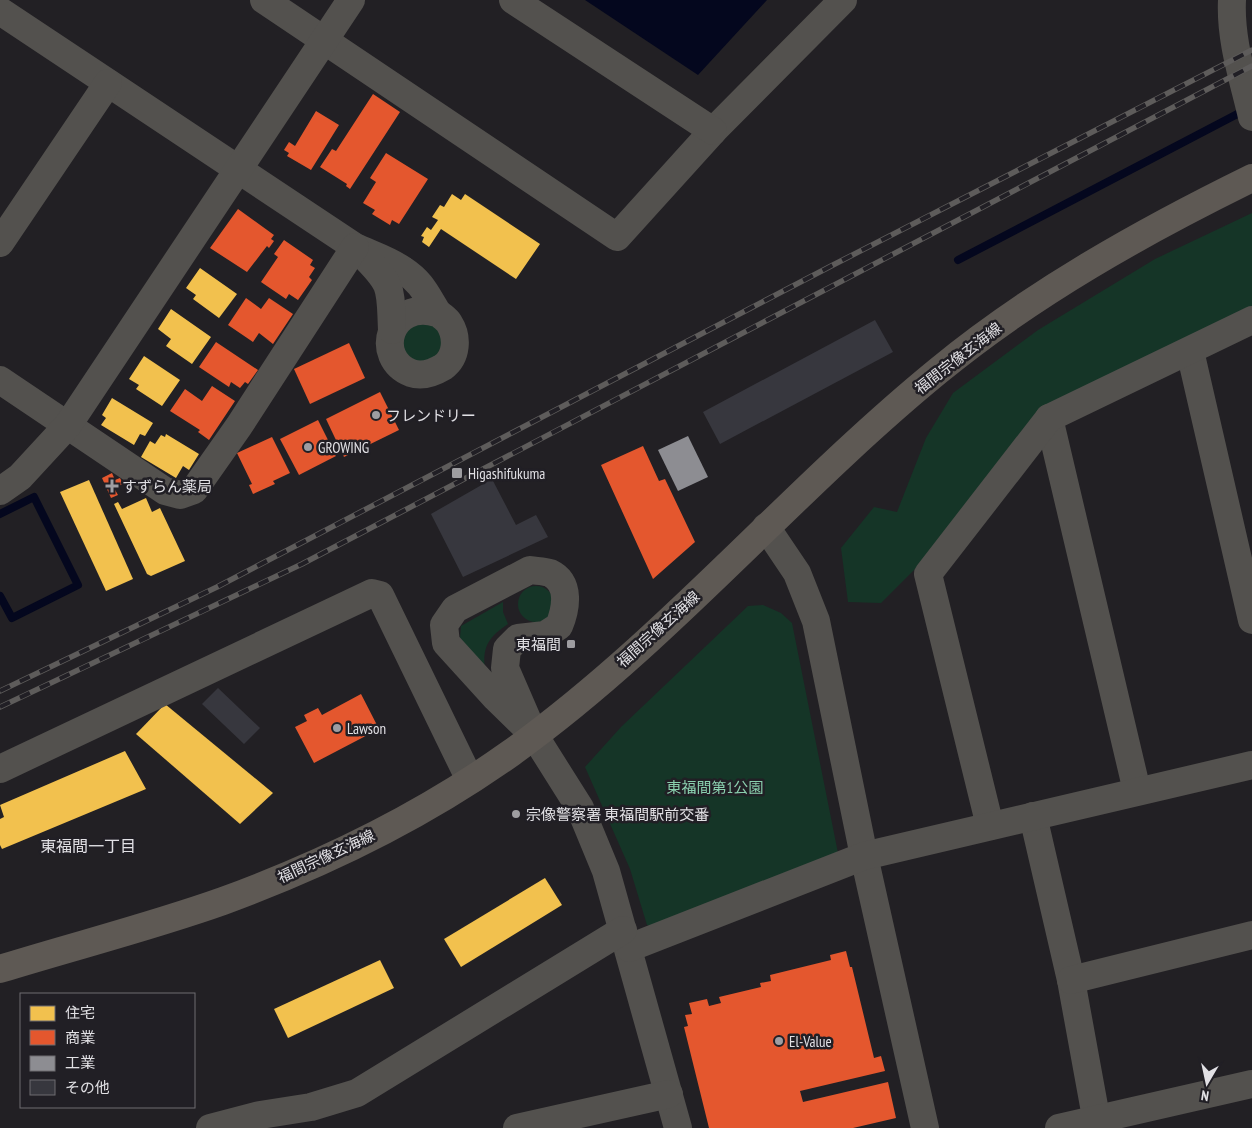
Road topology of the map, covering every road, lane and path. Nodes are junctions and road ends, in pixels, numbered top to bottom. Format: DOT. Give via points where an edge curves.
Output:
graph roads {
  1 [pos="264,0"];
  2 [pos="351,0"];
  3 [pos="513,0"];
  4 [pos="844,0"];
  5 [pos="1232,0"];
  6 [pos="0,11"];
  7 [pos="324,40"];
  8 [pos="108,83"];
  9 [pos="1252,117"];
  10 [pos="714,131"];
  11 [pos="238,170"];
  12 [pos="1252,178"];
  13 [pos="9,210"];
  14 [pos="0,243"];
  15 [pos="355,247"];
  16 [pos="438,313"];
  17 [pos="1252,320"];
  18 [pos="392,330"];
  19 [pos="1190,351"];
  20 [pos="0,380"];
  21 [pos="1050,418"];
  22 [pos="68,424"];
  23 [pos="0,491"];
  24 [pos="766,527"];
  25 [pos="1252,620"];
  26 [pos="534,735"];
  27 [pos="1252,765"];
  28 [pos="0,768"];
  29 [pos="470,780"];
  30 [pos="1137,792"];
  31 [pos="1033,816"];
  32 [pos="990,826"];
  33 [pos="864,856"];
  34 [pos="1252,935"];
  35 [pos="626,939"];
  36 [pos="0,969"];
  37 [pos="1071,980"];
  38 [pos="1252,1086"];
  39 [pos="669,1094"];
  40 [pos="313,1117"];
  41 [pos="1098,1124"];
  42 [pos="210,1128"];
  43 [pos="517,1128"];
  44 [pos="678,1128"];
  45 [pos="925,1128"];
  46 [pos="1059,1128"];
  1 -- 7 [label="street"];
  2 -- 7 [label="street"];
  3 -- 10 [label="street"];
  4 -- 10 [label="street"];
  5 -- 9 [label="street" via="1231,19 1237,57"];
  6 -- 8 [label="street"];
  7 -- 10 [label="street" via="617,237"];
  7 -- 11 [label="street"];
  8 -- 11 [label="street"];
  8 -- 13 [label="street"];
  11 -- 15 [label="street"];
  11 -- 22 [label="street"];
  12 -- 24 [label="main road, 福間宗像玄海線" via="1185,211 1034,300 939,370"];
  13 -- 14 [label="street"];
  15 -- 16 [label="street" via="401,268 422,284"];
  15 -- 18 [label="street" via="376,267 390,289"];
  15 -- 22 [label="street" via="194,490 180,495 165,491"];
  16 -- 18 [label="street" via="424,309 411,311 399,319"];
  16 -- 18 [label="street" via="449,322 455,334 455,349 448,363 434,373 411,373 400,366 393,357 390,344"];
  17 -- 19 [label="street"];
  19 -- 21 [label="street"];
  19 -- 25 [label="street"];
  20 -- 22 [label="street"];
  21 -- 30 [label="street"];
  21 -- 32 [label="street" via="928,574"];
  22 -- 23 [label="street" via="20,477"];
  24 -- 26 [label="main road, 福間宗像玄海線" via="670,621"];
  24 -- 33 [label="street" via="797,573 816,621"];
  26 -- 26 [label="street" via="446,643 444,625 454,609 530,570 550,573 560,582 567,599 560,626 545,635 518,638 507,649 505,668"];
  26 -- 29 [label="main road, 福間宗像玄海線"];
  26 -- 35 [label="street" via="580,808 606,871"];
  27 -- 30 [label="street"];
  28 -- 29 [label="street" via="372,593 380,595"];
  29 -- 36 [label="main road, 福間宗像玄海線" via="416,813 296,872 222,901"];
  30 -- 31 [label="street"];
  31 -- 32 [label="street"];
  31 -- 37 [label="street"];
  32 -- 33 [label="street"];
  33 -- 35 [label="street"];
  33 -- 45 [label="street"];
  34 -- 37 [label="street"];
  35 -- 39 [label="street"];
  35 -- 40 [label="street"];
  37 -- 41 [label="street"];
  38 -- 41 [label="street"];
  39 -- 43 [label="street"];
  39 -- 44 [label="street"];
  40 -- 42 [label="street" via="260,1115"];
  41 -- 46 [label="street"];
}
